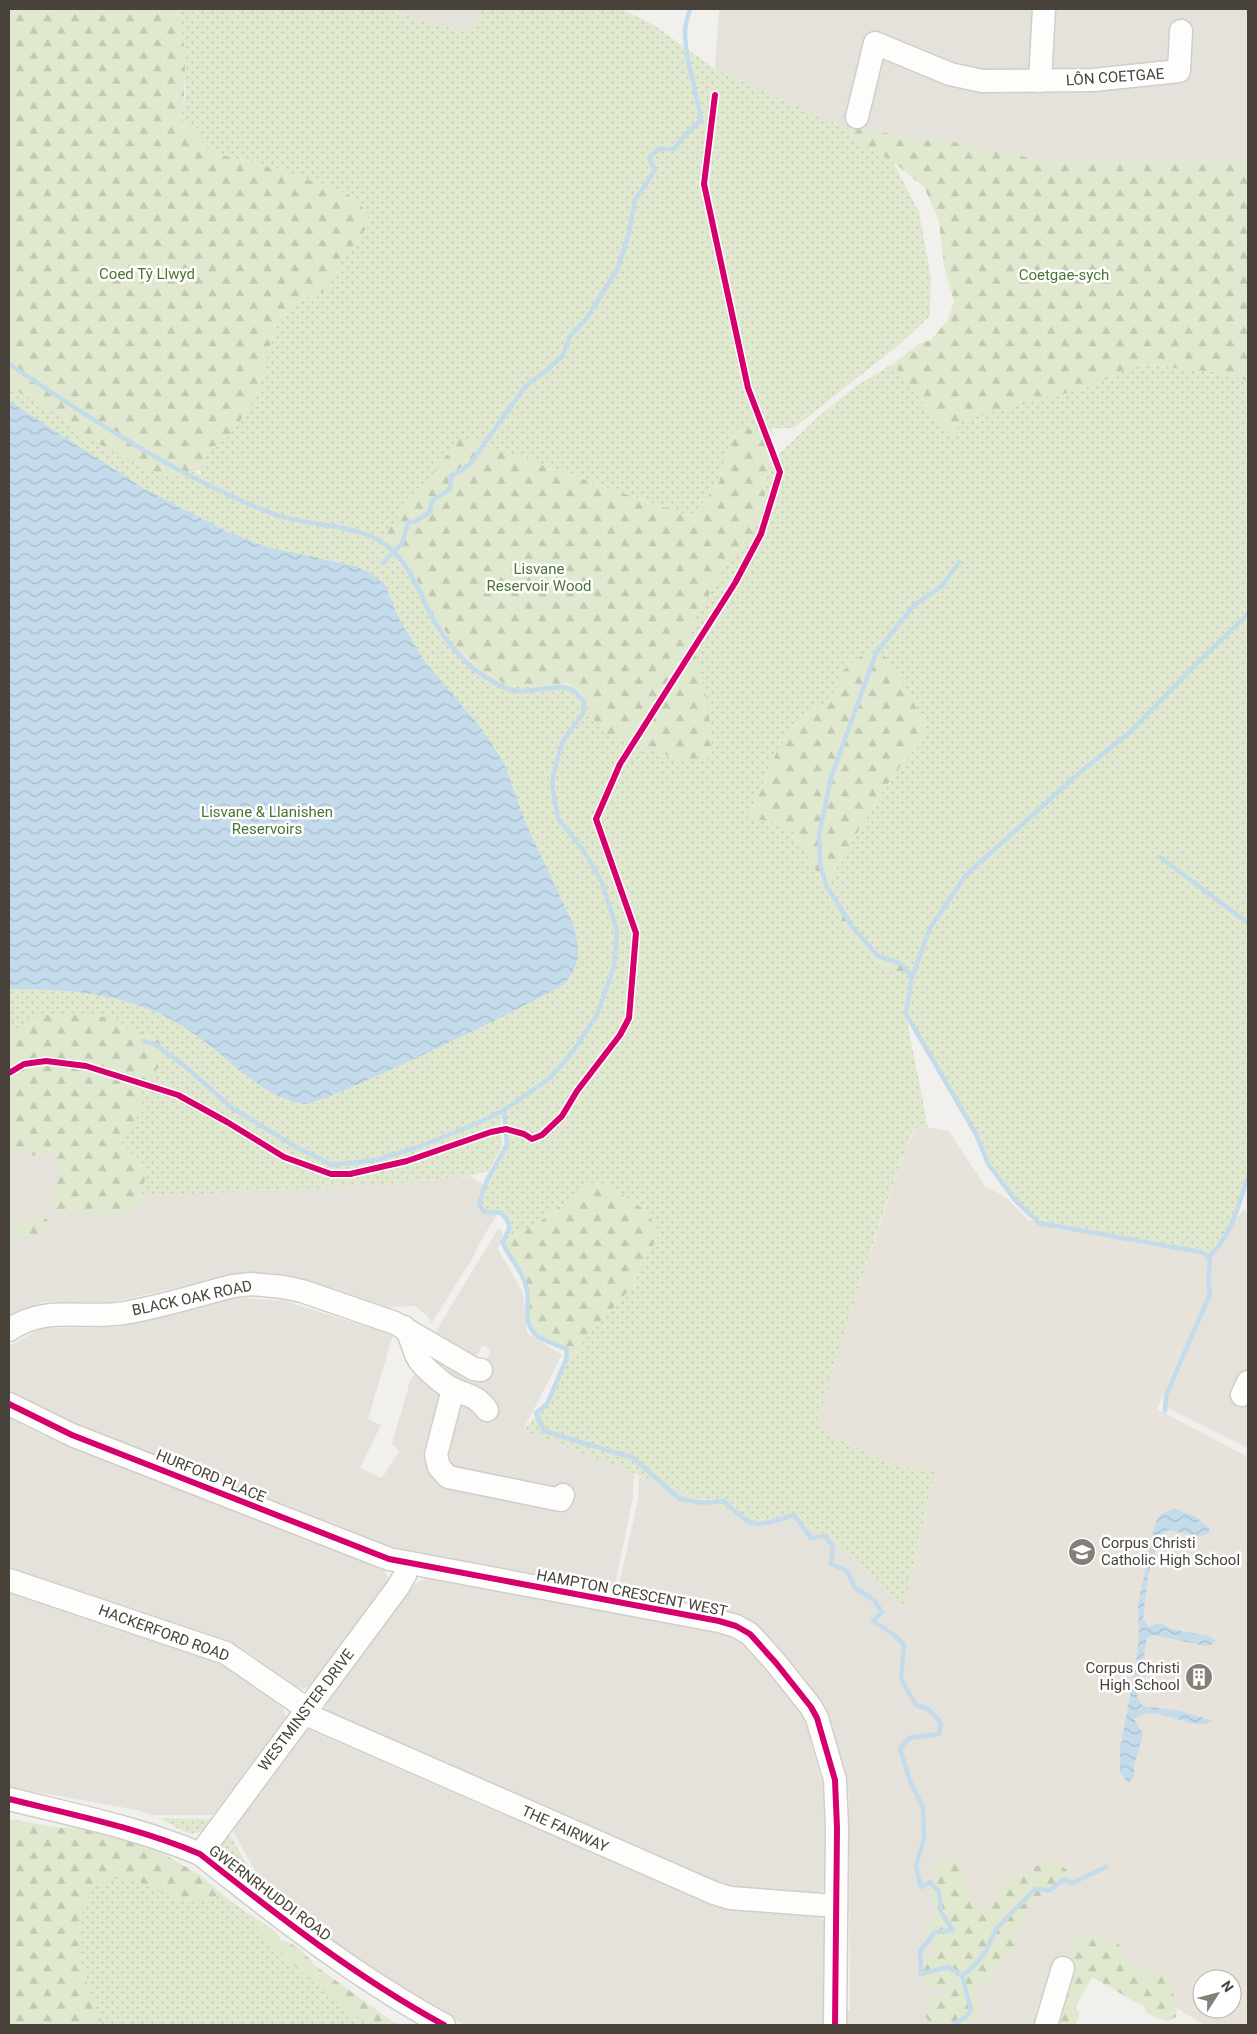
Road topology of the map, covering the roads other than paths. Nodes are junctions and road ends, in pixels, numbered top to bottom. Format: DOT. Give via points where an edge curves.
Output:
graph roads {
  1 [pos="1044,9"];
  2 [pos="1181,31"];
  3 [pos="1040,81"];
  4 [pos="857,117"];
  5 [pos="404,1327"];
  6 [pos="9,1330"];
  7 [pos="481,1370"];
  8 [pos="453,1389"];
  9 [pos="9,1404"];
  10 [pos="487,1410"];
  11 [pos="563,1495"];
  12 [pos="408,1563"];
  13 [pos="9,1580"];
  14 [pos="306,1711"];
  15 [pos="9,1799"];
  16 [pos="200,1854"];
  17 [pos="836,1906"];
  18 [pos="1063,1968"];
  19 [pos="444,2025"];
  20 [pos="835,2025"];
  21 [pos="1046,2025"];
  1 -- 3 [label="street"];
  2 -- 3 [label="street, LÔN COETGAE" via="1180,71 1093,80"];
  3 -- 4 [label="street, LÔN COETGAE" via="982,81 875,43"];
  5 -- 6 [label="street, BLACK OAK ROAD" via="302,1291 252,1284 120,1313 48,1314 30,1318"];
  5 -- 7 [label="street, BLACK OAK ROAD" via="474,1369"];
  5 -- 8 [label="street" via="410,1333 418,1359"];
  8 -- 10 [label="street" via="479,1399"];
  8 -- 11 [label="street" via="436,1455 439,1467 448,1477 561,1500"];
  9 -- 12 [label="street, HURFORD PLACE" via="72,1434 377,1555"];
  12 -- 14 [label="street, WESTMINSTER DRIVE" via="398,1587"];
  12 -- 17 [label="street, HAMPTON CRESCENT WEST" via="719,1621 750,1634 817,1718 835,1780"];
  13 -- 14 [label="street, HACKERFORD ROAD" via="226,1653"];
  14 -- 16 [label="street, WESTMINSTER DRIVE"];
  14 -- 17 [label="street, THE FAIRWAY" via="312,1717 714,1893 730,1898"];
  15 -- 16 [label="street, GWERNRHUDDI ROAD" via="121,1825"];
  16 -- 19 [label="street, GWERNRHUDDI ROAD" via="325,1951"];
  17 -- 20 [label="street, HAMPTON CRESCENT WEST"];
  18 -- 21 [label="street"];
}
